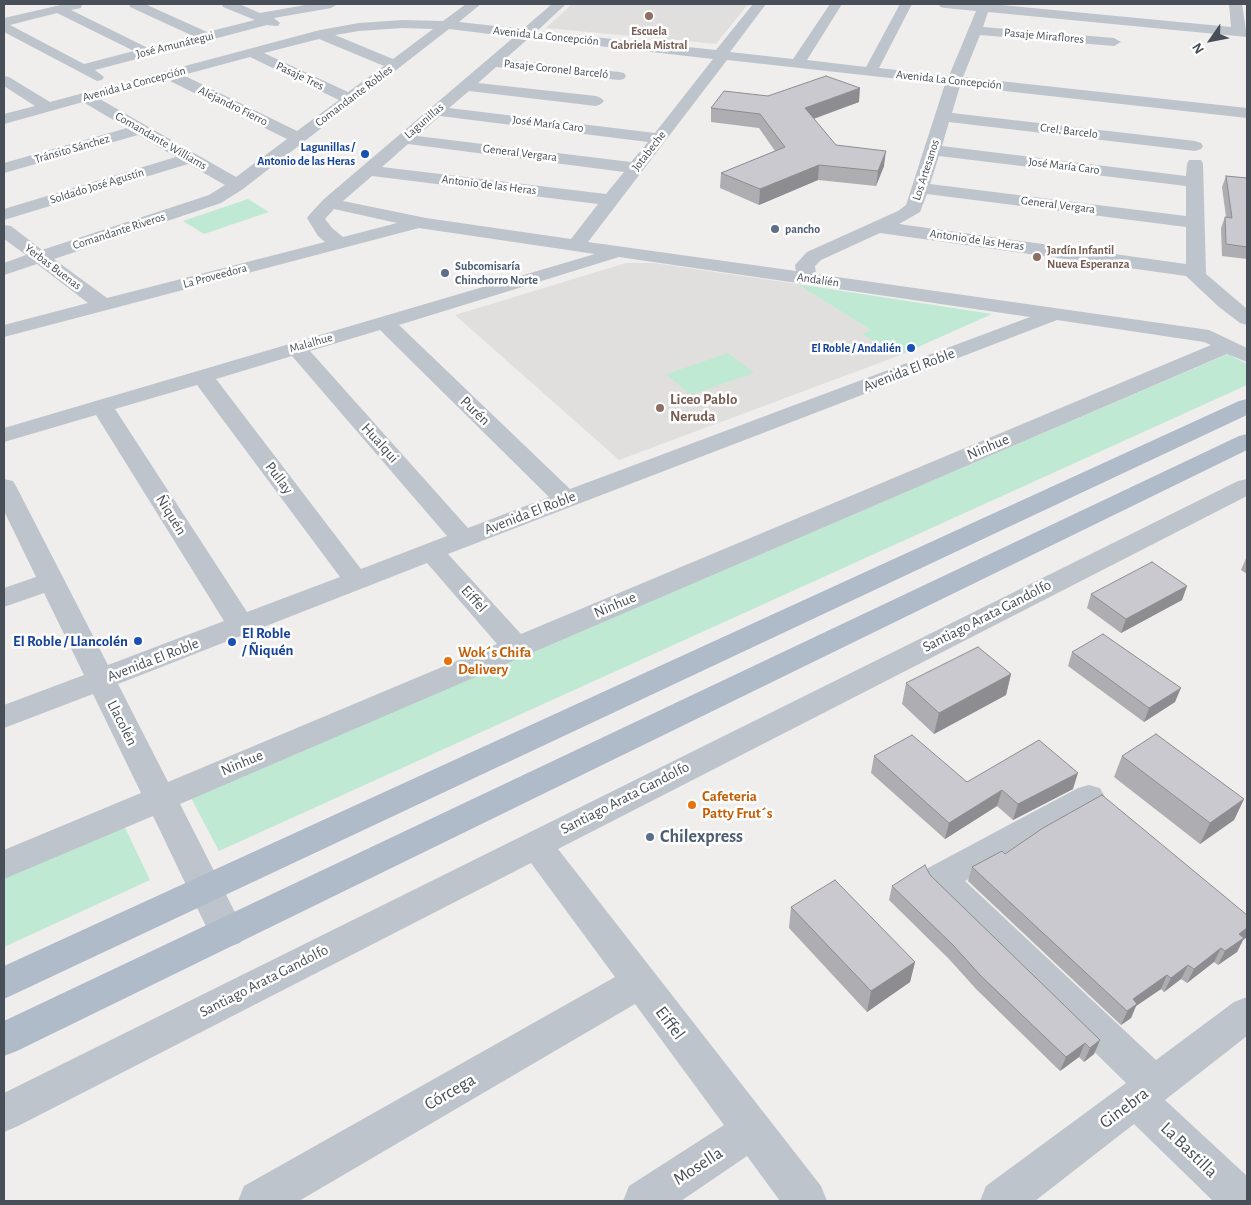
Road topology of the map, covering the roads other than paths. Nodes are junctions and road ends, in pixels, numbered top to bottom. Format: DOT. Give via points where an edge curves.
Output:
graph roads {
  1 [pos="82,4"];
  2 [pos="135,4"];
  3 [pos="228,4"];
  4 [pos="331,4"];
  5 [pos="474,4"];
  6 [pos="560,4"];
  7 [pos="760,4"];
  8 [pos="836,4"];
  9 [pos="906,4"];
  10 [pos="945,4"];
  11 [pos="1236,4"];
  12 [pos="984,6"];
  13 [pos="59,9"];
  14 [pos="1168,11"];
  15 [pos="263,19"];
  16 [pos="4,22"];
  17 [pos="1168,25"];
  18 [pos="446,26"];
  19 [pos="4,27"];
  20 [pos="975,30"];
  21 [pos="1243,32"];
  22 [pos="525,34"];
  23 [pos="313,35"];
  24 [pos="206,37"];
  25 [pos="32,42"];
  26 [pos="1114,42"];
  27 [pos="13,46"];
  28 [pos="646,47"];
  29 [pos="146,52"];
  30 [pos="250,52"];
  31 [pos="722,56"];
  32 [pos="493,62"];
  33 [pos="797,64"];
  34 [pos="394,65"];
  35 [pos="626,68"];
  36 [pos="82,69"];
  37 [pos="870,72"];
  38 [pos="168,74"];
  39 [pos="4,80"];
  40 [pos="954,81"];
  41 [pos="466,86"];
  42 [pos="117,88"];
  43 [pos="85,97"];
  44 [pos="350,99"];
  45 [pos="596,101"];
  46 [pos="48,107"];
  47 [pos="437,111"];
  48 [pos="1247,113"];
  49 [pos="943,117"];
  50 [pos="4,119"];
  51 [pos="1195,126"];
  52 [pos="570,127"];
  53 [pos="140,129"];
  54 [pos="299,138"];
  55 [pos="658,138"];
  56 [pos="404,139"];
  57 [pos="933,150"];
  58 [pos="190,158"];
  59 [pos="4,168"];
  60 [pos="636,168"];
  61 [pos="369,170"];
  62 [pos="1195,182"];
  63 [pos="235,187"];
  64 [pos="922,188"];
  65 [pos="610,200"];
  66 [pos="330,203"];
  67 [pos="4,215"];
  68 [pos="1195,223"];
  69 [pos="426,224"];
  70 [pos="878,227"];
  71 [pos="4,230"];
  72 [pos="338,243"];
  73 [pos="575,246"];
  74 [pos="619,252"];
  75 [pos="40,257"];
  76 [pos="4,269"];
  77 [pos="1195,270"];
  78 [pos="807,278"];
  79 [pos="103,305"];
  80 [pos="1058,313"];
  81 [pos="1247,320"];
  82 [pos="384,322"];
  83 [pos="4,331"];
  84 [pos="1228,346"];
  85 [pos="296,348"];
  86 [pos="202,376"];
  87 [pos="102,406"];
  88 [pos="1247,406"];
  89 [pos="4,434"];
  90 [pos="1247,441"];
  91 [pos="4,486"];
  92 [pos="1247,486"];
  93 [pos="566,499"];
  94 [pos="464,539"];
  95 [pos="431,552"];
  96 [pos="356,580"];
  97 [pos="52,581"];
  98 [pos="4,598"];
  99 [pos="241,625"];
  100 [pos="516,647"];
  101 [pos="101,680"];
  102 [pos="4,717"];
  103 [pos="1089,797"];
  104 [pos="160,798"];
  105 [pos="535,844"];
  106 [pos="4,865"];
  107 [pos="206,889"];
  108 [pos="227,932"];
  109 [pos="640,982"];
  110 [pos="4,983"];
  111 [pos="1247,1014"];
  112 [pos="4,1039"];
  113 [pos="1145,1092"];
  114 [pos="4,1112"];
  115 [pos="752,1130"];
  116 [pos="259,1201"];
  117 [pos="644,1201"];
  118 [pos="806,1201"];
  119 [pos="1001,1201"];
  120 [pos="1243,1201"];
  1 -- 13 [label="street"];
  2 -- 24 [label="street"];
  3 -- 15 [label="street"];
  4 -- 15 [label="street, José Amunátegui"];
  5 -- 18 [label="street, Comandante Robles"];
  6 -- 22 [label="street, Lagunillas"];
  7 -- 31 [label="street, Jotabeche"];
  8 -- 33 [label="street"];
  9 -- 37 [label="street"];
  10 -- 12 [label="street"];
  11 -- 21 [label="street"];
  12 -- 17 [label="street"];
  12 -- 20 [label="street, Los Artesanos"];
  13 -- 16 [label="street"];
  13 -- 29 [label="street"];
  14 -- 17 [label="street"];
  15 -- 23 [label="street"];
  15 -- 24 [label="street, José Amunátegui"];
  17 -- 21 [label="street"];
  18 -- 22 [label="street, Avenida La Concepción"];
  18 -- 23 [label="street, Avenida La Concepción" via="390,17"];
  18 -- 34 [label="street, Comandante Robles"];
  19 -- 25 [label="street"];
  20 -- 26 [label="street, Pasaje Miraflores"];
  20 -- 40 [label="street, Los Artesanos"];
  22 -- 28 [label="street, Avenida La Concepción"];
  22 -- 32 [label="street, Lagunillas"];
  23 -- 30 [label="street, Avenida La Concepción"];
  23 -- 34 [label="street"];
  24 -- 29 [label="street, José Amunátegui"];
  25 -- 27 [label="street"];
  25 -- 36 [label="street"];
  28 -- 31 [label="street, Avenida La Concepción"];
  28 -- 35 [label="street"];
  29 -- 36 [label="street, José Amunátegui"];
  30 -- 38 [label="street, Avenida La Concepción"];
  30 -- 44 [label="street, Pasaje Tres"];
  31 -- 33 [label="street, Avenida La Concepción"];
  31 -- 55 [label="street, Jotabeche"];
  32 -- 35 [label="street, Pasaje Coronel Barceló"];
  32 -- 41 [label="street, Lagunillas"];
  33 -- 37 [label="street, Avenida La Concepción"];
  34 -- 44 [label="street, Comandante Robles"];
  35 -- 45 [label="street"];
  36 -- 42 [label="street"];
  37 -- 40 [label="street, Avenida La Concepción"];
  38 -- 42 [label="street, Avenida La Concepción"];
  38 -- 54 [label="street, Alejandro Fierro"];
  39 -- 46 [label="street"];
  40 -- 49 [label="street, Los Artesanos"];
  40 -- 51 [label="street, Avenida La Concepción"];
  41 -- 45 [label="street"];
  41 -- 47 [label="street, Lagunillas"];
  42 -- 43 [label="street, Avenida La Concepción"];
  43 -- 46 [label="street, Avenida La Concepción"];
  43 -- 53 [label="street, Comandante Williams"];
  44 -- 54 [label="street, Comandante Robles"];
  45 -- 52 [label="street"];
  46 -- 50 [label="street, Avenida La Concepción"];
  47 -- 52 [label="street, José María Caro"];
  47 -- 56 [label="street, Lagunillas"];
  48 -- 51 [label="street, Avenida La Concepción"];
  49 -- 51 [label="street, Crel. Barcelo"];
  49 -- 57 [label="street, Los Artesanos"];
  51 -- 62 [label="street"];
  52 -- 55 [label="street, José María Caro"];
  53 -- 58 [label="street, Comandante Williams"];
  53 -- 59 [label="street, Tránsito Sánchez"];
  54 -- 63 [label="street, Comandante Robles"];
  55 -- 60 [label="street, Jotabeche"];
  56 -- 60 [label="street, General Vergara"];
  56 -- 61 [label="street, Lagunillas"];
  57 -- 62 [label="street, José María Caro"];
  57 -- 64 [label="street, Los Artesanos"];
  58 -- 63 [label="street, Comandante Williams"];
  58 -- 67 [label="street, Soldado José Agustín"];
  60 -- 65 [label="street, Jotabeche"];
  61 -- 65 [label="street, Antonio de las Heras"];
  61 -- 66 [label="street, Lagunillas"];
  62 -- 68 [label="street"];
  63 -- 75 [label="street, Comandante Riveros" via="215,199"];
  64 -- 68 [label="street, General Vergara"];
  64 -- 70 [label="street, Los Artesanos" via="910,212"];
  65 -- 73 [label="street, Jotabeche"];
  66 -- 69 [label="street"];
  66 -- 72 [label="street, Lagunillas" via="316,218"];
  68 -- 77 [label="street"];
  69 -- 72 [label="street, La Proveedora"];
  69 -- 73 [label="street, Andalién"];
  70 -- 77 [label="street, Antonio de las Heras"];
  70 -- 78 [label="street, Los Artesanos" via="810,259 806,265"];
  71 -- 75 [label="street, Yerbas Buenas"];
  72 -- 79 [label="street, La Proveedora"];
  73 -- 74 [label="street, Andalién"];
  74 -- 78 [label="street, Andalién"];
  74 -- 82 [label="street, Malalhue"];
  75 -- 76 [label="street, Comandante Riveros"];
  75 -- 79 [label="street, Yerbas Buenas"];
  77 -- 81 [label="street" via="1196,276"];
  78 -- 80 [label="street, Andalién"];
  79 -- 83 [label="street, La Proveedora"];
  80 -- 84 [label="street, Andalién"];
  80 -- 93 [label="street, Avenida El Roble"];
  81 -- 84 [label="street, Ninhue"];
  82 -- 85 [label="street, Malalhue"];
  82 -- 93 [label="street, Purén"];
  84 -- 100 [label="street, Ninhue"];
  85 -- 86 [label="street, Malalhue"];
  85 -- 94 [label="street, Hualqui"];
  86 -- 87 [label="street, Malalhue"];
  86 -- 96 [label="street, Pullay"];
  87 -- 89 [label="street, Malalhue"];
  87 -- 99 [label="street, Ñiquén"];
  88 -- 107 [label="main road"];
  90 -- 108 [label="main road"];
  91 -- 97 [label="street, Llacolén"];
  92 -- 105 [label="street, Santiago Arata Gandolfo"];
  93 -- 94 [label="street, Avenida El Roble"];
  94 -- 95 [label="street, Avenida El Roble"];
  95 -- 96 [label="street, Avenida El Roble"];
  95 -- 100 [label="street, Eiffel"];
  96 -- 99 [label="street, Avenida El Roble"];
  97 -- 98 [label="street"];
  97 -- 101 [label="street, Llacolén"];
  99 -- 101 [label="street, Avenida El Roble"];
  100 -- 104 [label="street, Ninhue"];
  101 -- 102 [label="street, Avenida El Roble"];
  101 -- 104 [label="street, Llacolén"];
  103 -- 113 [label="street, La Bastilla" via="940,878"];
  104 -- 106 [label="street, Ninhue"];
  104 -- 107 [label="street, Llacolén"];
  105 -- 109 [label="street, Eiffel"];
  105 -- 114 [label="street, Santiago Arata Gandolfo"];
  107 -- 108 [label="street, Llacolén"];
  107 -- 110 [label="main road"];
  108 -- 112 [label="main road"];
  109 -- 115 [label="street, Eiffel"];
  109 -- 116 [label="street, Córcega"];
  111 -- 113 [label="street, Ginebra"];
  113 -- 119 [label="street, Ginebra"];
  113 -- 120 [label="street, La Bastilla"];
  115 -- 117 [label="street, Mosella"];
  115 -- 118 [label="street, Eiffel"];
}
